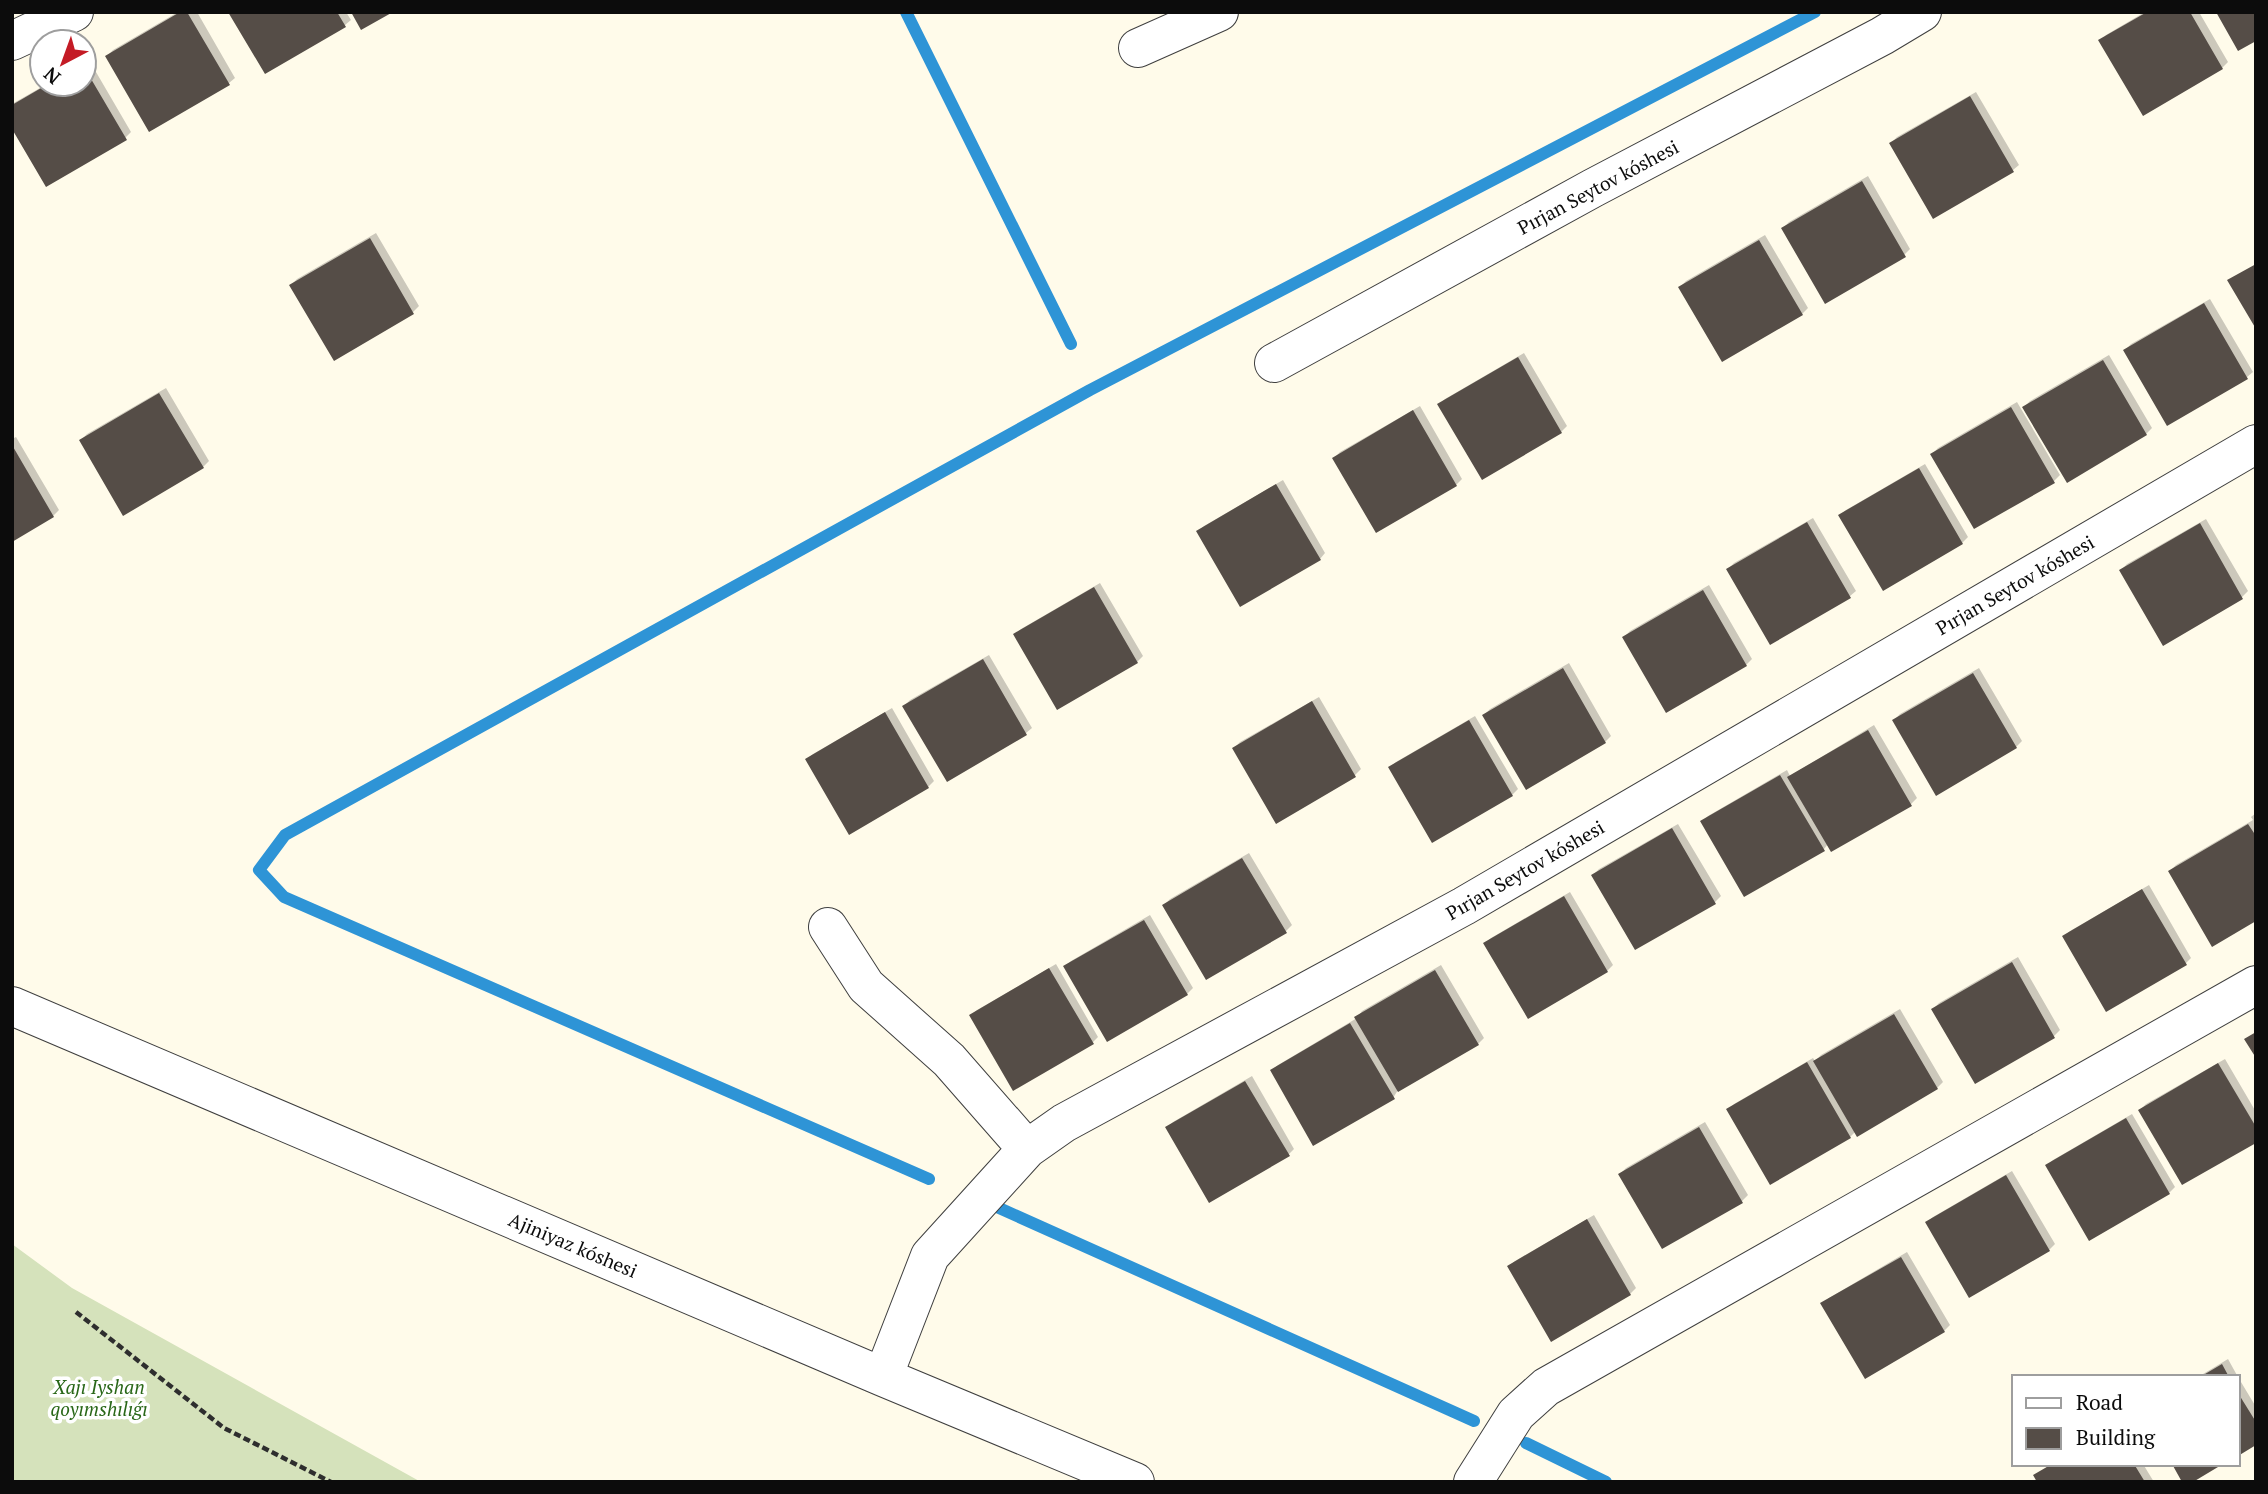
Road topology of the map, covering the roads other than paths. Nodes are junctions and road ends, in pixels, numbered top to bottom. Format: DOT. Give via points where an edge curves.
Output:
graph roads {
  1 [pos="74,12"];
  2 [pos="1219,12"];
  3 [pos="1922,12"];
  4 [pos="12,41"];
  5 [pos="1138,48"];
  6 [pos="1274,363"];
  7 [pos="2256,444"];
  8 [pos="828,927"];
  9 [pos="2256,985"];
  10 [pos="12,1006"];
  11 [pos="1027,1149"];
  12 [pos="883,1377"];
  13 [pos="1135,1482"];
  14 [pos="1473,1482"];
  1 -- 4 [label="street"];
  2 -- 5 [label="street"];
  3 -- 6 [label="street, Pırjan Seytov kóshesi"];
  7 -- 11 [label="street, Pırjan Seytov kóshesi" via="1464,906 1064,1123"];
  8 -- 11 [label="street" via="866,986 949,1060"];
  9 -- 14 [label="street" via="1546,1387 1516,1413"];
  10 -- 12 [label="street, Ajiniyaz kóshesi"];
  11 -- 12 [label="street, Pırjan Seytov kóshesi" via="930,1256"];
  12 -- 13 [label="street, Ajiniyaz kóshesi"];
}
